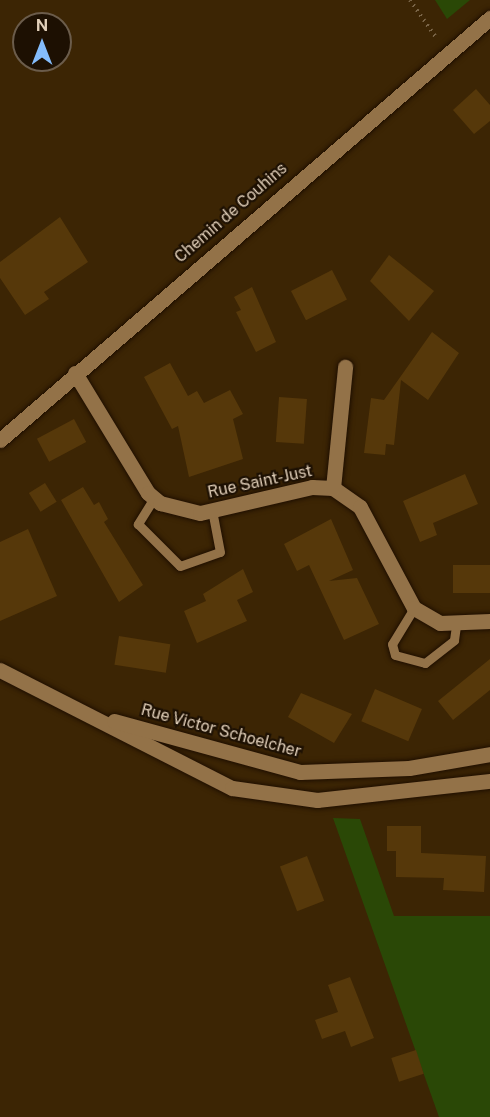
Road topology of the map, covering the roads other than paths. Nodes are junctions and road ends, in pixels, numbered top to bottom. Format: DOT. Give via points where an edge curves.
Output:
graph roads {
  1 [pos="488,24"];
  2 [pos="345,367"];
  3 [pos="75,373"];
  4 [pos="0,440"];
  5 [pos="333,488"];
  6 [pos="154,498"];
  7 [pos="212,510"];
  8 [pos="414,608"];
  9 [pos="490,621"];
  10 [pos="456,625"];
  11 [pos="0,670"];
  12 [pos="87,713"];
  13 [pos="490,754"];
  14 [pos="490,781"];
  1 -- 3 [label="street, Chemin de Couhins" via="448,53"];
  2 -- 5 [label="street"];
  3 -- 4 [label="street, Chemin de Couhins"];
  3 -- 6 [label="street, Rue Saint-Just"];
  5 -- 7 [label="street, Rue Saint-Just" via="312,487"];
  5 -- 8 [label="street, Rue Saint-Just" via="360,507"];
  6 -- 7 [label="street, Rue Saint-Just" via="179,512"];
  6 -- 7 [label="lane" via="138,525 180,566 220,552"];
  8 -- 10 [label="street"];
  8 -- 10 [label="lane" via="392,644 395,655 425,663 454,640"];
  9 -- 10 [label="street"];
  11 -- 12 [label="street, Rue Victor Schoelcher"];
  12 -- 13 [label="street, Rue Victor Schoelcher" via="300,772 409,768"];
  12 -- 14 [label="street, Rue Victor Schoelcher" via="200,776 270,795 317,801"];
}
